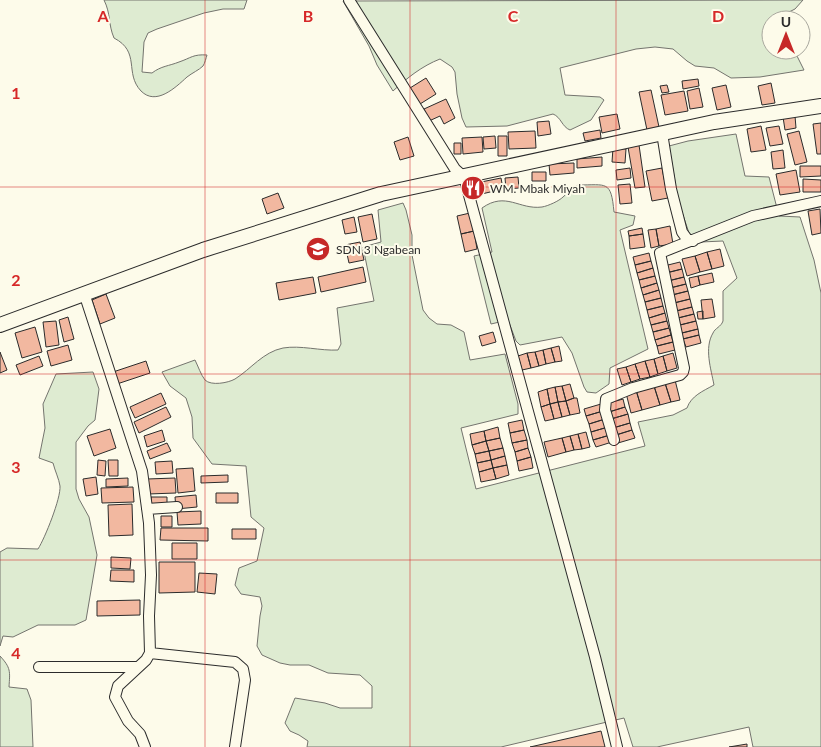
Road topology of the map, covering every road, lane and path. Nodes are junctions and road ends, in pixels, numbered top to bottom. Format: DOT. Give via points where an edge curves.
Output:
graph roads {
  1 [pos="349,0"];
  2 [pos="821,106"];
  3 [pos="662,133"];
  4 [pos="464,177"];
  5 [pos="821,201"];
  6 [pos="693,241"];
  7 [pos="84,293"];
  8 [pos="0,325"];
  9 [pos="614,440"];
  10 [pos="177,507"];
  11 [pos="147,509"];
  12 [pos="150,653"];
  13 [pos="39,666"];
  14 [pos="138,667"];
  15 [pos="145,747"];
  16 [pos="235,747"];
  17 [pos="617,747"];
  1 -- 4 [label="street" via="455,169"];
  2 -- 3 [label="street"];
  3 -- 4 [label="street" via="483,170"];
  3 -- 6 [label="street" via="682,232 686,239"];
  4 -- 7 [label="street" via="381,194 203,250"];
  4 -- 17 [label="street"];
  5 -- 6 [label="street" via="753,216"];
  6 -- 9 [label="street" via="660,253 683,372 606,399 605,410"];
  7 -- 8 [label="street"];
  7 -- 11 [label="street" via="142,471"];
  10 -- 11 [label="street"];
  11 -- 12 [label="street" via="151,575"];
  12 -- 14 [label="street"];
  12 -- 16 [label="street" via="235,662 243,669 245,680"];
  13 -- 14 [label="street"];
  14 -- 15 [label="street" via="118,686 115,696"];
}
